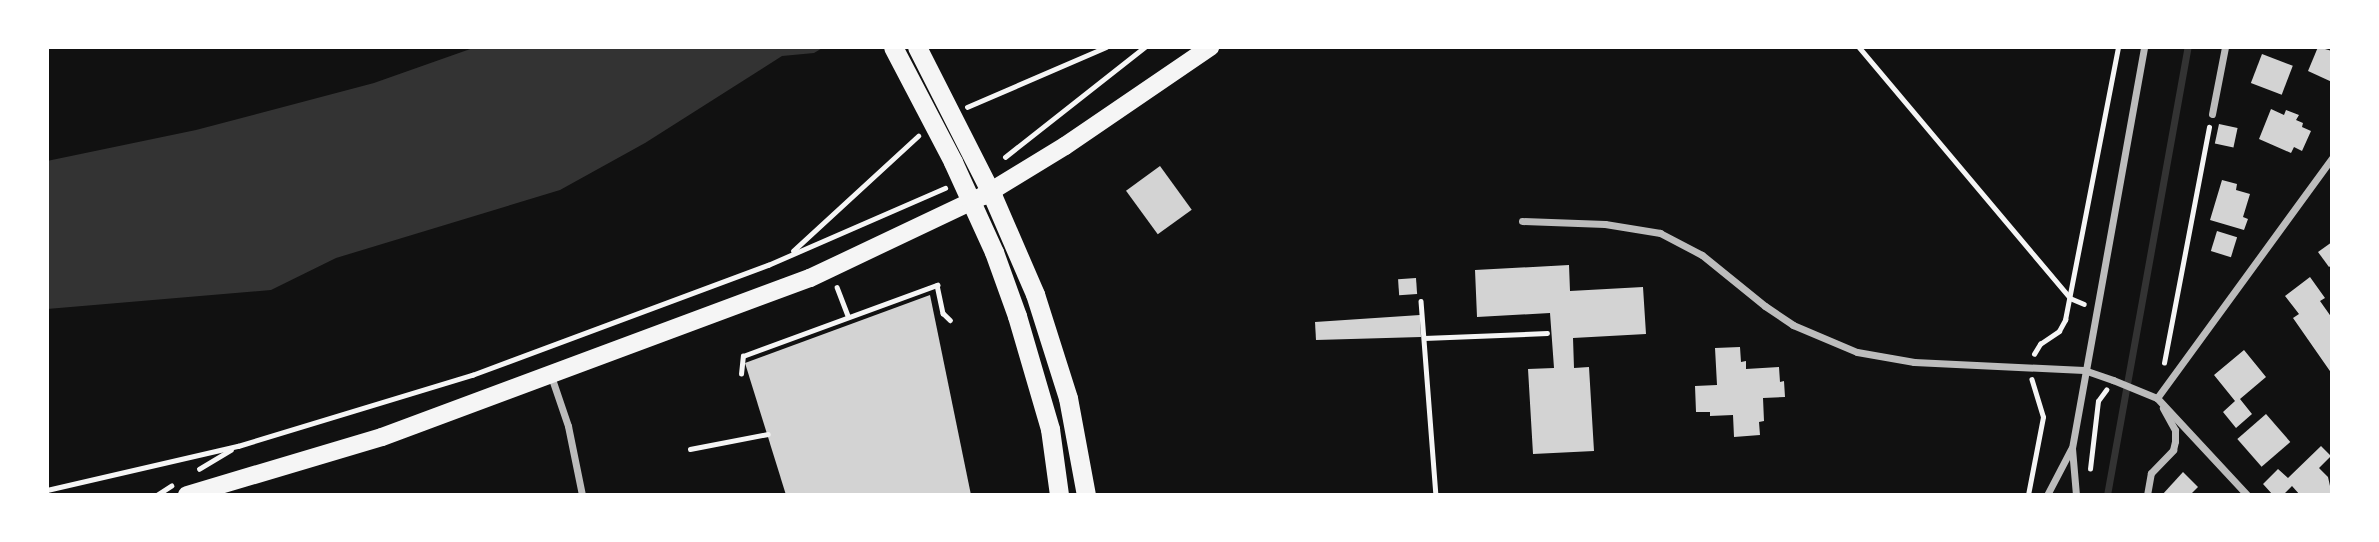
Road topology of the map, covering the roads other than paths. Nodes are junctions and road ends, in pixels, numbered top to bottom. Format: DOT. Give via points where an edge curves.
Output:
graph roads {
  1 [pos="893,47"];
  2 [pos="917,47"];
  3 [pos="1210,47"];
  4 [pos="2144,47"];
  5 [pos="2225,47"];
  6 [pos="2212,114"];
  7 [pos="2332,158"];
  8 [pos="1522,221"];
  9 [pos="2084,370"];
  10 [pos="551,375"];
  11 [pos="2157,398"];
  12 [pos="2072,448"];
  13 [pos="187,495"];
  14 [pos="582,495"];
  15 [pos="1059,495"];
  16 [pos="1087,495"];
  17 [pos="2047,495"];
  18 [pos="2076,495"];
  19 [pos="2147,495"];
  20 [pos="2247,495"];
  1 -- 15 [label="highway" via="994,252 1050,429"];
  2 -- 16 [label="highway" via="972,152 1035,294 1058,360"];
  3 -- 10 [label="main road" via="983,196 830,268"];
  4 -- 9 [label="street"];
  5 -- 6 [label="street"];
  7 -- 11 [label="street"];
  8 -- 9 [label="street" via="1605,224 1660,233 1702,255 1793,325 1857,352 1914,362"];
  9 -- 11 [label="street"];
  9 -- 12 [label="street"];
  10 -- 13 [label="main road" via="382,437"];
  10 -- 14 [label="street" via="568,426"];
  11 -- 19 [label="street" via="2175,430 2175,441 2173,450 2151,472"];
  11 -- 20 [label="street"];
  12 -- 17 [label="street"];
  12 -- 18 [label="street"];
}
